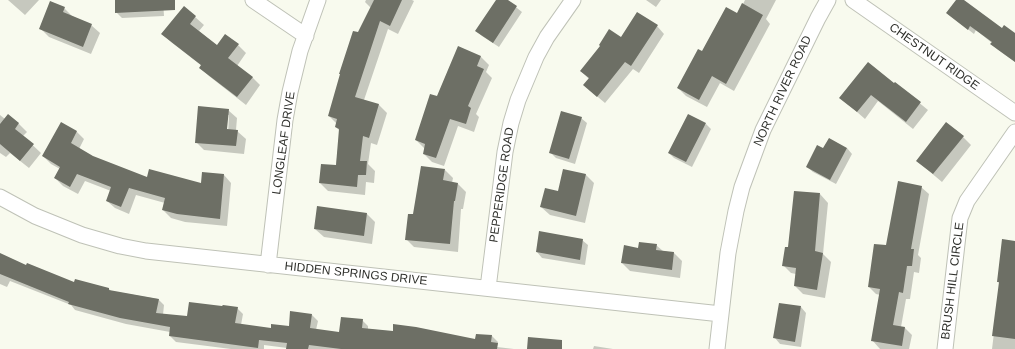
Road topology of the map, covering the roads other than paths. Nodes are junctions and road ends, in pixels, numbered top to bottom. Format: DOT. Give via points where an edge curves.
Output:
graph roads {
  1 [pos="253,0"];
  2 [pos="318,0"];
  3 [pos="573,0"];
  4 [pos="828,0"];
  5 [pos="853,0"];
  6 [pos="306,36"];
  7 [pos="1015,113"];
  8 [pos="1015,132"];
  9 [pos="0,197"];
  10 [pos="268,265"];
  11 [pos="488,288"];
  12 [pos="721,314"];
  13 [pos="717,349"];
  14 [pos="945,349"];
  1 -- 6 [label="street"];
  2 -- 6 [label="street, LONGLEAF DRIVE"];
  3 -- 11 [label="street, PEPPERIDGE ROAD" via="536,57 511,123"];
  4 -- 12 [label="street, NORTH RIVER ROAD" via="763,130 742,187 728,253"];
  5 -- 7 [label="street, CHESTNUT RIDGE"];
  6 -- 10 [label="street, LONGLEAF DRIVE" via="293,78 285,120"];
  8 -- 14 [label="street, BRUSH HILL CIRCLE" via="967,201 960,218"];
  9 -- 10 [label="street, HIDDEN SPRINGS DRIVE" via="57,226 120,246"];
  10 -- 11 [label="street, HIDDEN SPRINGS DRIVE"];
  11 -- 12 [label="street, HIDDEN SPRINGS DRIVE"];
  12 -- 13 [label="street, NORTH RIVER ROAD"];
}
